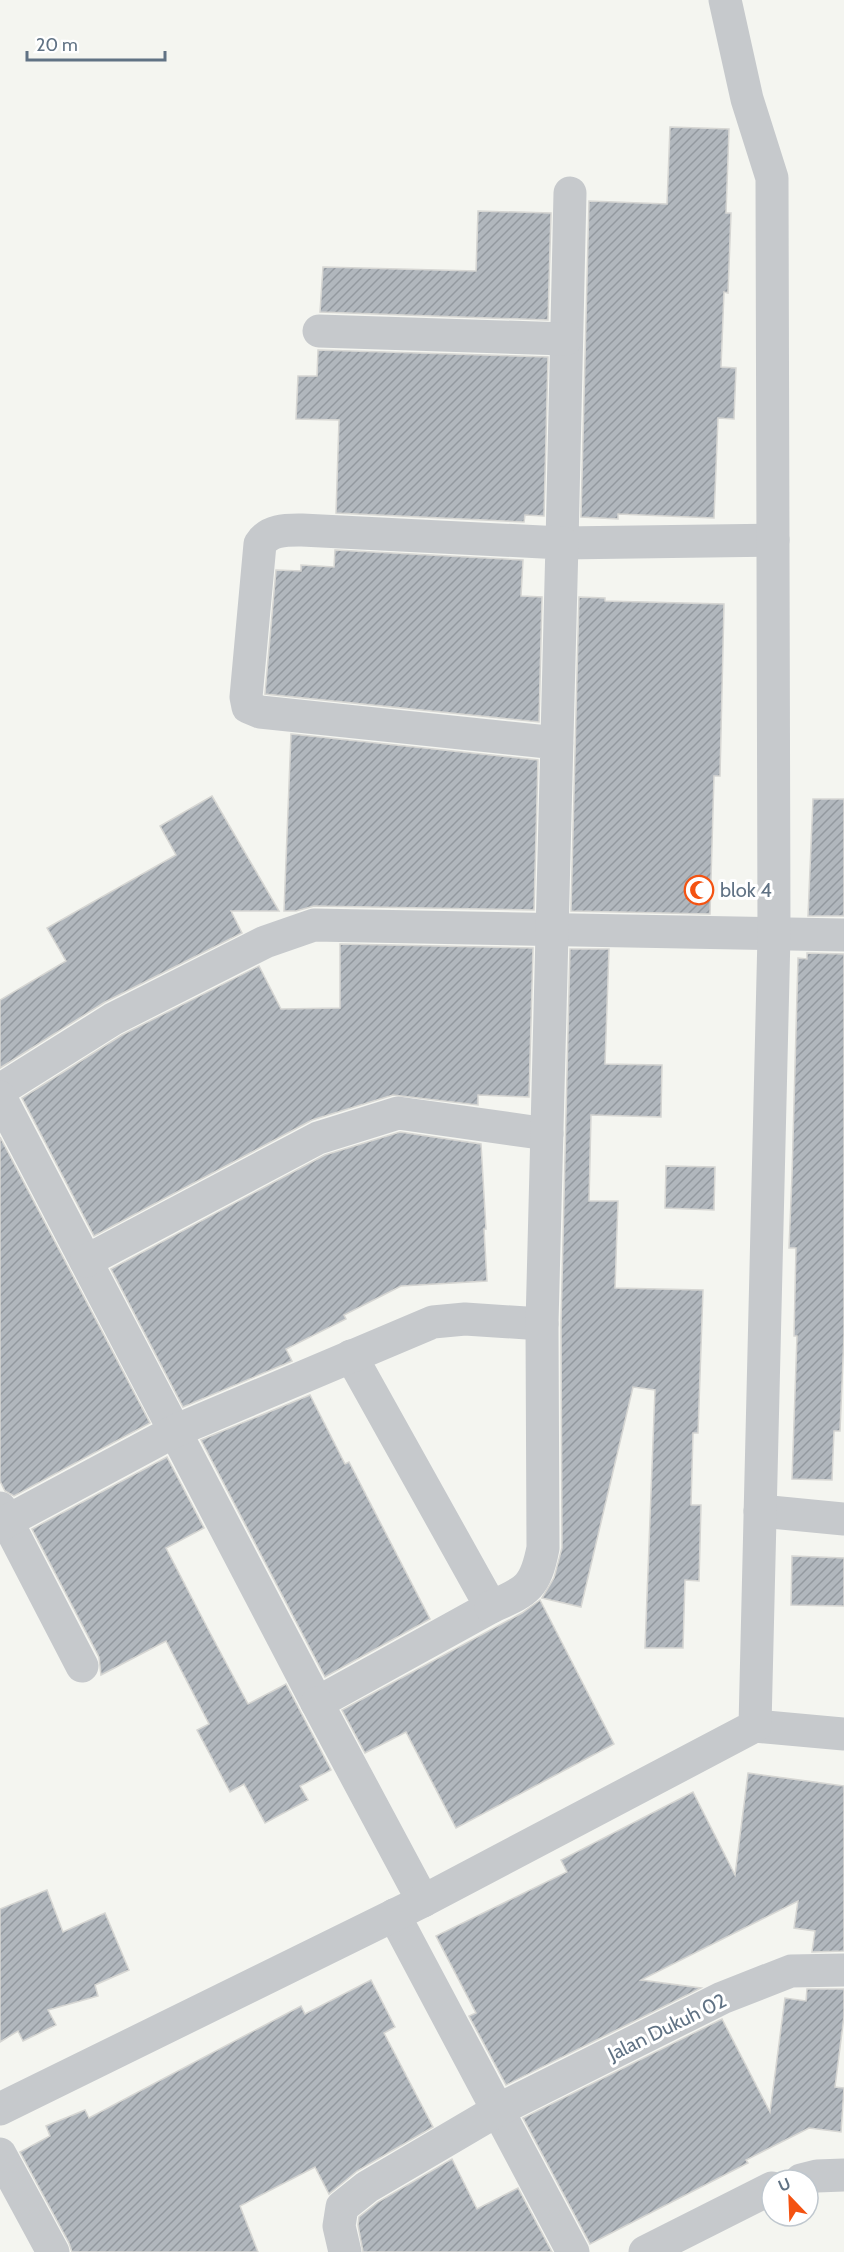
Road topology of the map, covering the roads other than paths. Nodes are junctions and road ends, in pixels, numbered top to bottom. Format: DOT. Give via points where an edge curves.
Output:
graph roads {
  1 [pos="725,0"];
  2 [pos="570,193"];
  3 [pos="319,331"];
  4 [pos="566,339"];
  5 [pos="773,540"];
  6 [pos="562,543"];
  7 [pos="557,743"];
  8 [pos="552,930"];
  9 [pos="774,935"];
  10 [pos="844,935"];
  11 [pos="0,1090"];
  12 [pos="0,1097"];
  13 [pos="547,1134"];
  14 [pos="86,1261"];
  15 [pos="542,1324"];
  16 [pos="351,1356"];
  17 [pos="175,1431"];
  18 [pos="760,1511"];
  19 [pos="2,1518"];
  20 [pos="844,1519"];
  21 [pos="491,1608"];
  22 [pos="82,1666"];
  23 [pos="317,1703"];
  24 [pos="755,1726"];
  25 [pos="844,1734"];
  26 [pos="408,1908"];
  27 [pos="844,1970"];
  28 [pos="0,2109"];
  29 [pos="498,2110"];
  30 [pos="0,2154"];
  31 [pos="844,2175"];
  32 [pos="820,2176"];
  33 [pos="760,2194"];
  34 [pos="53,2252"];
  35 [pos="345,2252"];
  36 [pos="573,2252"];
  37 [pos="645,2252"];
  1 -- 5 [label="street" via="747,99 772,178"];
  2 -- 4 [label="street"];
  3 -- 4 [label="street"];
  4 -- 6 [label="street"];
  5 -- 6 [label="street"];
  5 -- 9 [label="street"];
  6 -- 7 [label="street"];
  6 -- 7 [label="street" via="302,530 283,530 268,536 260,544 246,697 248,707 260,712"];
  7 -- 8 [label="street"];
  8 -- 9 [label="street"];
  8 -- 11 [label="street" via="314,925 292,931 114,1019"];
  8 -- 13 [label="street"];
  9 -- 10 [label="street"];
  9 -- 18 [label="street"];
  12 -- 14 [label="street"];
  13 -- 14 [label="street" via="398,1113 318,1138"];
  13 -- 15 [label="street"];
  14 -- 17 [label="street"];
  15 -- 16 [label="street" via="465,1319 433,1322"];
  15 -- 21 [label="street" via="543,1548 534,1579 524,1592"];
  16 -- 17 [label="street"];
  16 -- 21 [label="street"];
  17 -- 19 [label="street"];
  17 -- 23 [label="street"];
  18 -- 20 [label="street"];
  18 -- 24 [label="street"];
  19 -- 22 [label="street"];
  21 -- 23 [label="street"];
  23 -- 26 [label="street"];
  24 -- 25 [label="street"];
  24 -- 26 [label="street"];
  26 -- 28 [label="street"];
  26 -- 29 [label="street"];
  27 -- 29 [label="street, Jalan Dukuh 02" via="791,1971 722,1998"];
  29 -- 35 [label="street, Jalan Dukuh 02" via="367,2187 342,2207 339,2226"];
  29 -- 36 [label="street"];
  30 -- 34 [label="street"];
  31 -- 32 [label="street"];
  33 -- 37 [label="street"];
}
